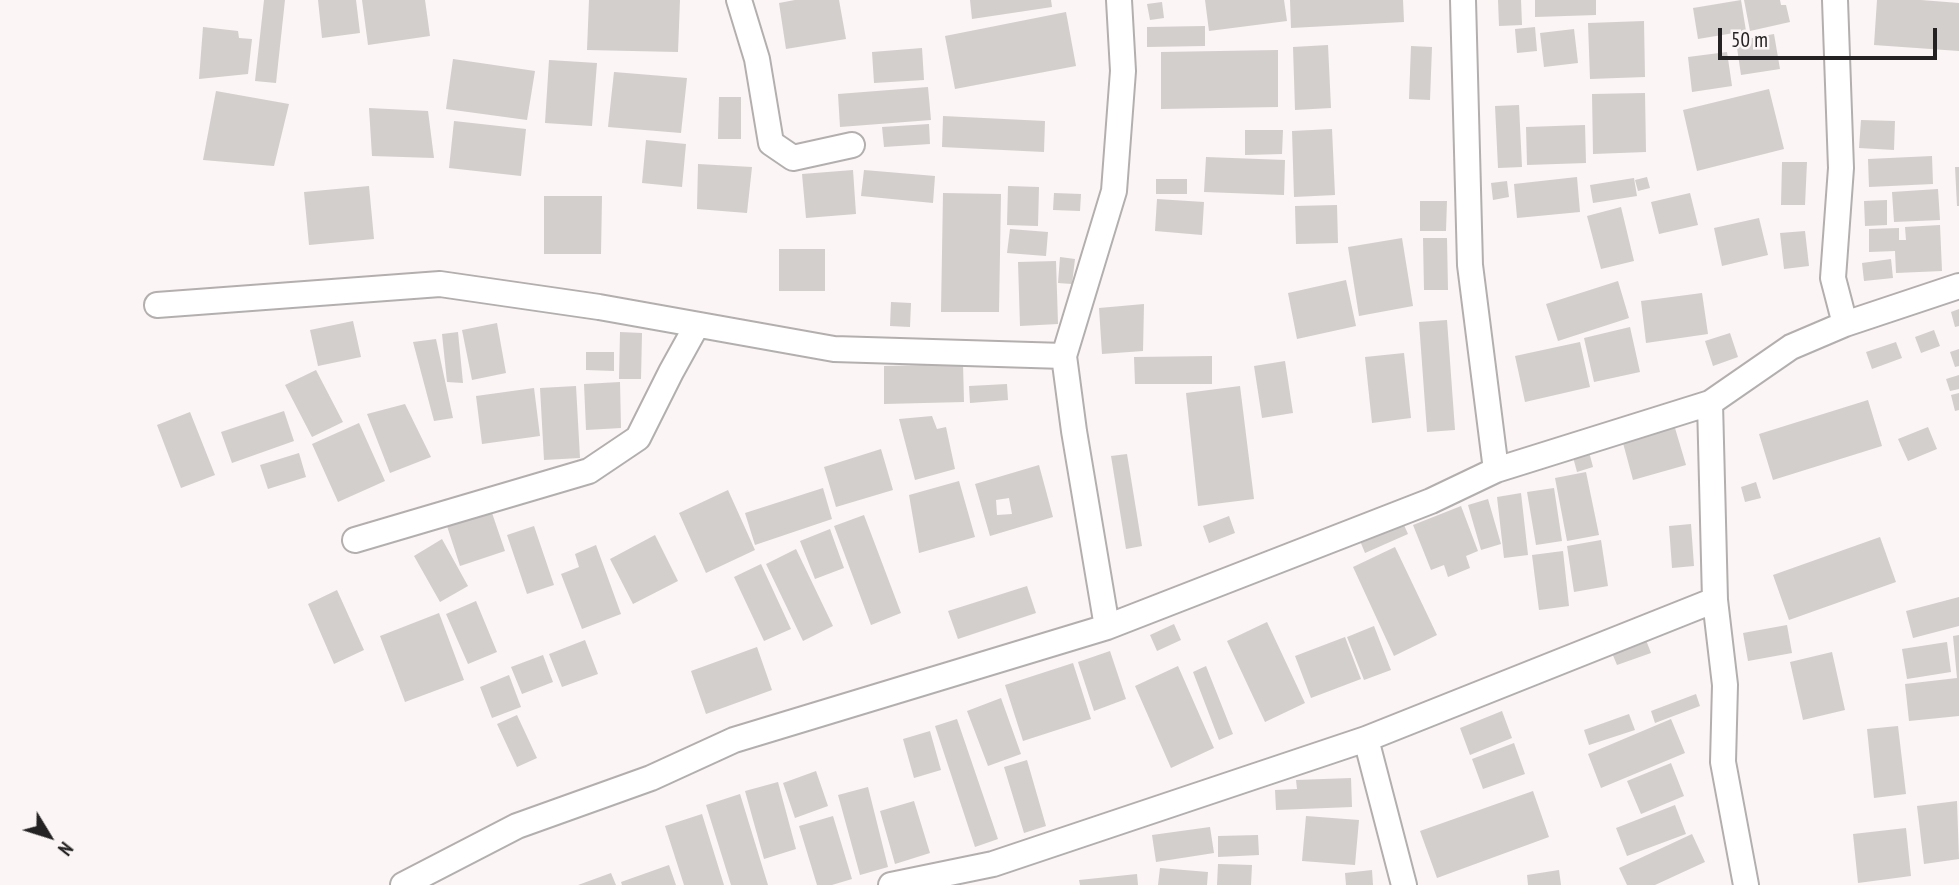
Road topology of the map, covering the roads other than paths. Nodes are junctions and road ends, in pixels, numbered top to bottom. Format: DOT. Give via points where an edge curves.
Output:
graph roads {
  1 [pos="739,0"];
  2 [pos="1119,0"];
  3 [pos="1463,0"];
  4 [pos="1835,0"];
  5 [pos="852,145"];
  6 [pos="1959,286"];
  7 [pos="157,305"];
  8 [pos="1844,324"];
  9 [pos="697,325"];
  10 [pos="1064,356"];
  11 [pos="1710,403"];
  12 [pos="1496,470"];
  13 [pos="355,540"];
  14 [pos="1715,600"];
  15 [pos="1107,627"];
  16 [pos="1366,739"];
  17 [pos="402,885"];
  18 [pos="891,885"];
  19 [pos="1404,885"];
  20 [pos="1746,885"];
  1 -- 5 [label="street" via="757,59 771,143 793,158"];
  2 -- 10 [label="street" via="1123,71 1114,191"];
  3 -- 12 [label="street" via="1470,265"];
  4 -- 8 [label="street" via="1841,168 1833,278"];
  6 -- 8 [label="street"];
  7 -- 9 [label="street" via="440,284"];
  8 -- 11 [label="street" via="1791,347"];
  9 -- 10 [label="street" via="834,349"];
  9 -- 13 [label="street" via="638,438 589,471"];
  10 -- 15 [label="street"];
  11 -- 12 [label="street"];
  11 -- 14 [label="street"];
  12 -- 15 [label="street" via="1431,501"];
  14 -- 16 [label="street"];
  14 -- 20 [label="street" via="1725,685 1723,762"];
  15 -- 17 [label="street" via="734,740 651,778 517,826"];
  16 -- 18 [label="street" via="993,864"];
  16 -- 19 [label="street"];
}
